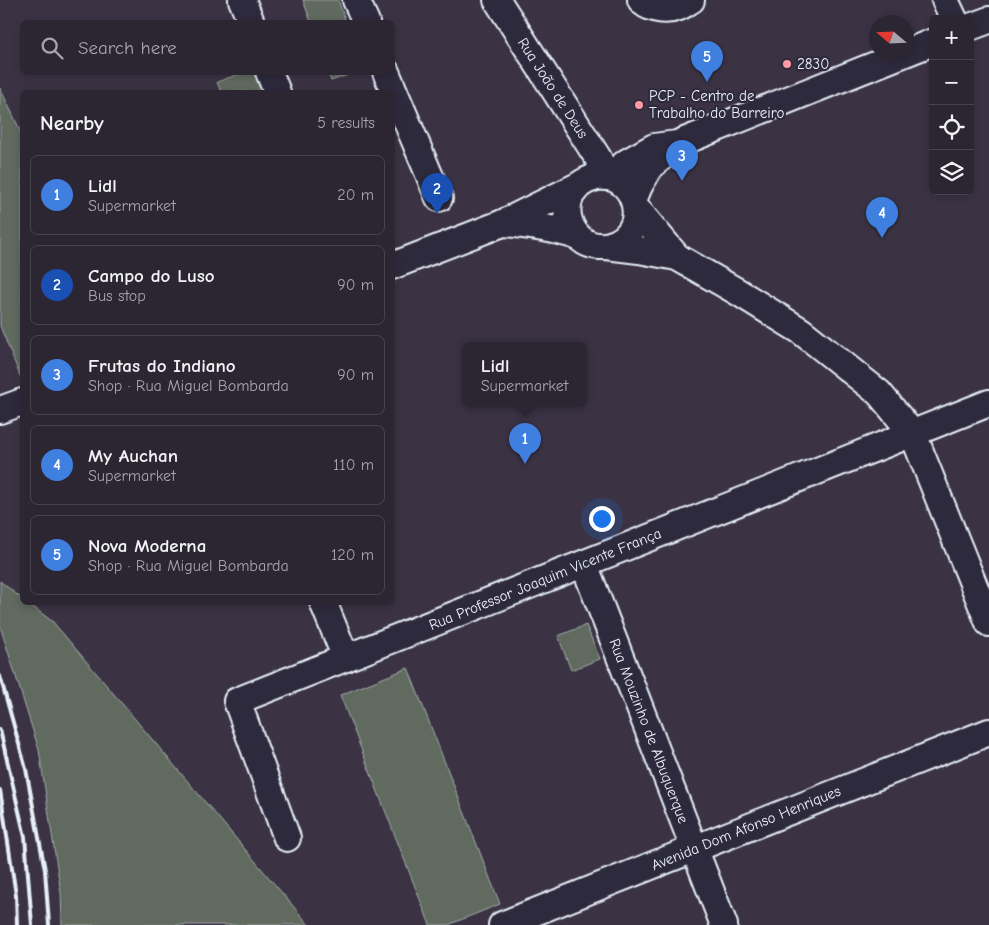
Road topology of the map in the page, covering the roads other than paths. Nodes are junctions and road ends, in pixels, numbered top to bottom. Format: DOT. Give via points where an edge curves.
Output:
graph roads {
  1 [pos="242,0"];
  2 [pos="356,0"];
  3 [pos="497,0"];
  4 [pos="641,0"];
  5 [pos="690,0"];
  6 [pos="945,0"];
  7 [pos="952,15"];
  8 [pos="249,20"];
  9 [pos="365,20"];
  10 [pos="989,20"];
  11 [pos="974,26"];
  12 [pos="929,44"];
  13 [pos="270,75"];
  14 [pos="387,75"];
  15 [pos="276,90"];
  16 [pos="394,90"];
  17 [pos="395,93"];
  18 [pos="677,144"];
  19 [pos="608,177"];
  20 [pos="578,186"];
  21 [pos="439,198"];
  22 [pos="635,203"];
  23 [pos="503,223"];
  24 [pos="577,236"];
  25 [pos="606,246"];
  26 [pos="677,257"];
  27 [pos="395,265"];
  28 [pos="20,403"];
  29 [pos="989,403"];
  30 [pos="0,410"];
  31 [pos="912,434"];
  32 [pos="584,564"];
  33 [pos="324,605"];
  34 [pos="989,623"];
  35 [pos="346,658"];
  36 [pos="989,732"];
  37 [pos="288,838"];
  38 [pos="695,848"];
  39 [pos="502,925"];
  40 [pos="724,925"];
  1 -- 8 [label="street"];
  2 -- 9 [label="street"];
  3 -- 19 [label="street, Rua João de Deus"];
  4 -- 5 [label="street" via="659,10 675,9"];
  6 -- 7 [label="street"];
  10 -- 11 [label="street"];
  12 -- 18 [label="street"];
  13 -- 15 [label="street"];
  14 -- 16 [label="street"];
  17 -- 21 [label="street"];
  18 -- 19 [label="street" via="654,147"];
  18 -- 22 [label="street" via="650,167 639,186"];
  19 -- 20 [label="street" via="598,177"];
  19 -- 22 [label="street" via="628,189"];
  20 -- 23 [label="street"];
  20 -- 24 [label="street" via="571,195 567,216"];
  22 -- 25 [label="street" via="636,220 631,230 625,238"];
  22 -- 26 [label="street"];
  23 -- 24 [label="street" via="538,226"];
  23 -- 27 [label="street"];
  24 -- 25 [label="street" via="586,243"];
  25 -- 26 [label="street"];
  26 -- 31 [label="street" via="821,346 879,392"];
  28 -- 30 [label="street"];
  29 -- 31 [label="street, Rua Professor Joaquim Vicente França"];
  31 -- 32 [label="street, Rua Professor Joaquim Vicente França"];
  31 -- 34 [label="street"];
  32 -- 35 [label="street, Rua Professor Joaquim Vicente França"];
  32 -- 38 [label="street, Rua Mouzinho de Albuquerque"];
  33 -- 35 [label="street"];
  35 -- 37 [label="street, Rua Professor Joaquim Vicente França" via="237,701"];
  36 -- 38 [label="street, Avenida Dom Afonso Henriques"];
  38 -- 39 [label="street, Avenida Dom Afonso Henriques"];
  38 -- 40 [label="street, Rua Mouzinho de Albuquerque"];
}
